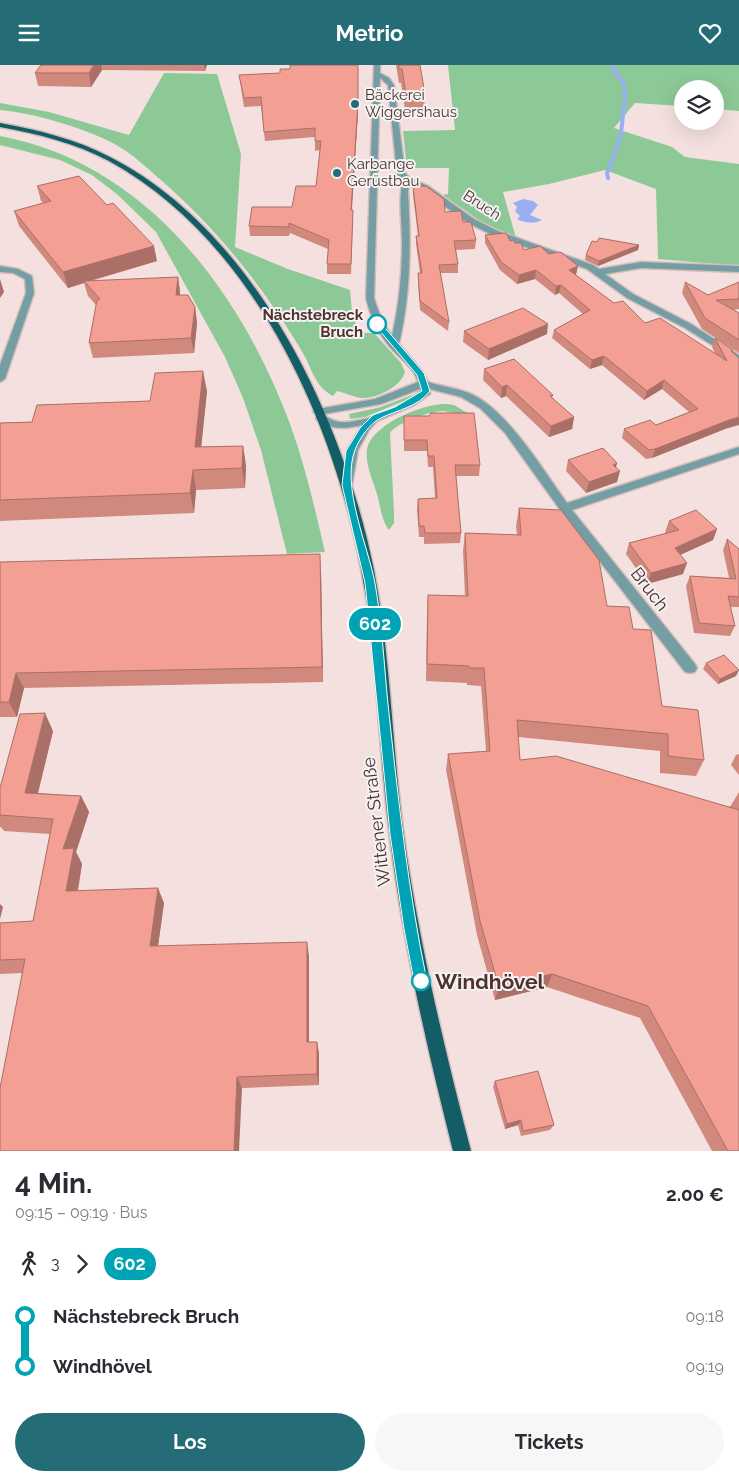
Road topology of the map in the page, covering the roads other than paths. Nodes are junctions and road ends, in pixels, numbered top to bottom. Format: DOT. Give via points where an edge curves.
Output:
graph roads {
  1 [pos="377,70"];
  2 [pos="0,125"];
  3 [pos="407,180"];
  4 [pos="0,269"];
  5 [pos="739,269"];
  6 [pos="598,272"];
  7 [pos="394,345"];
  8 [pos="739,359"];
  9 [pos="0,379"];
  10 [pos="423,384"];
  11 [pos="320,415"];
  12 [pos="376,417"];
  13 [pos="739,450"];
  14 [pos="346,485"];
  15 [pos="565,508"];
  16 [pos="690,668"];
  17 [pos="462,1151"];
  1 -- 3 [label="street" via="392,85 402,174"];
  1 -- 7 [label="street" via="370,298 377,324"];
  2 -- 11 [label="main road" via="37,132 110,159 186,216 217,247 264,309 300,369"];
  3 -- 6 [label="street, Bruch" via="425,187 471,221 495,233"];
  3 -- 7 [label="street" via="404,191 407,268 401,321"];
  4 -- 9 [label="street" via="23,274 31,286"];
  5 -- 6 [label="street" via="641,265"];
  6 -- 8 [label="street, Bruch" via="630,296 688,326"];
  7 -- 10 [label="street" via="421,375"];
  10 -- 11 [label="street" via="377,402"];
  10 -- 12 [label="street, Wittener Straße" via="426,391 422,396"];
  10 -- 15 [label="street, Bruch" via="465,395 484,406 509,431"];
  11 -- 12 [label="street, Wittener Straße" via="331,424 344,425"];
  11 -- 14 [label="main road, Wittener Straße"];
  12 -- 14 [label="street, Wittener Straße" via="350,451"];
  13 -- 15 [label="street"];
  14 -- 17 [label="main road, Wittener Straße" via="370,583 396,834 410,929"];
  15 -- 16 [label="street, Bruch"];
}
